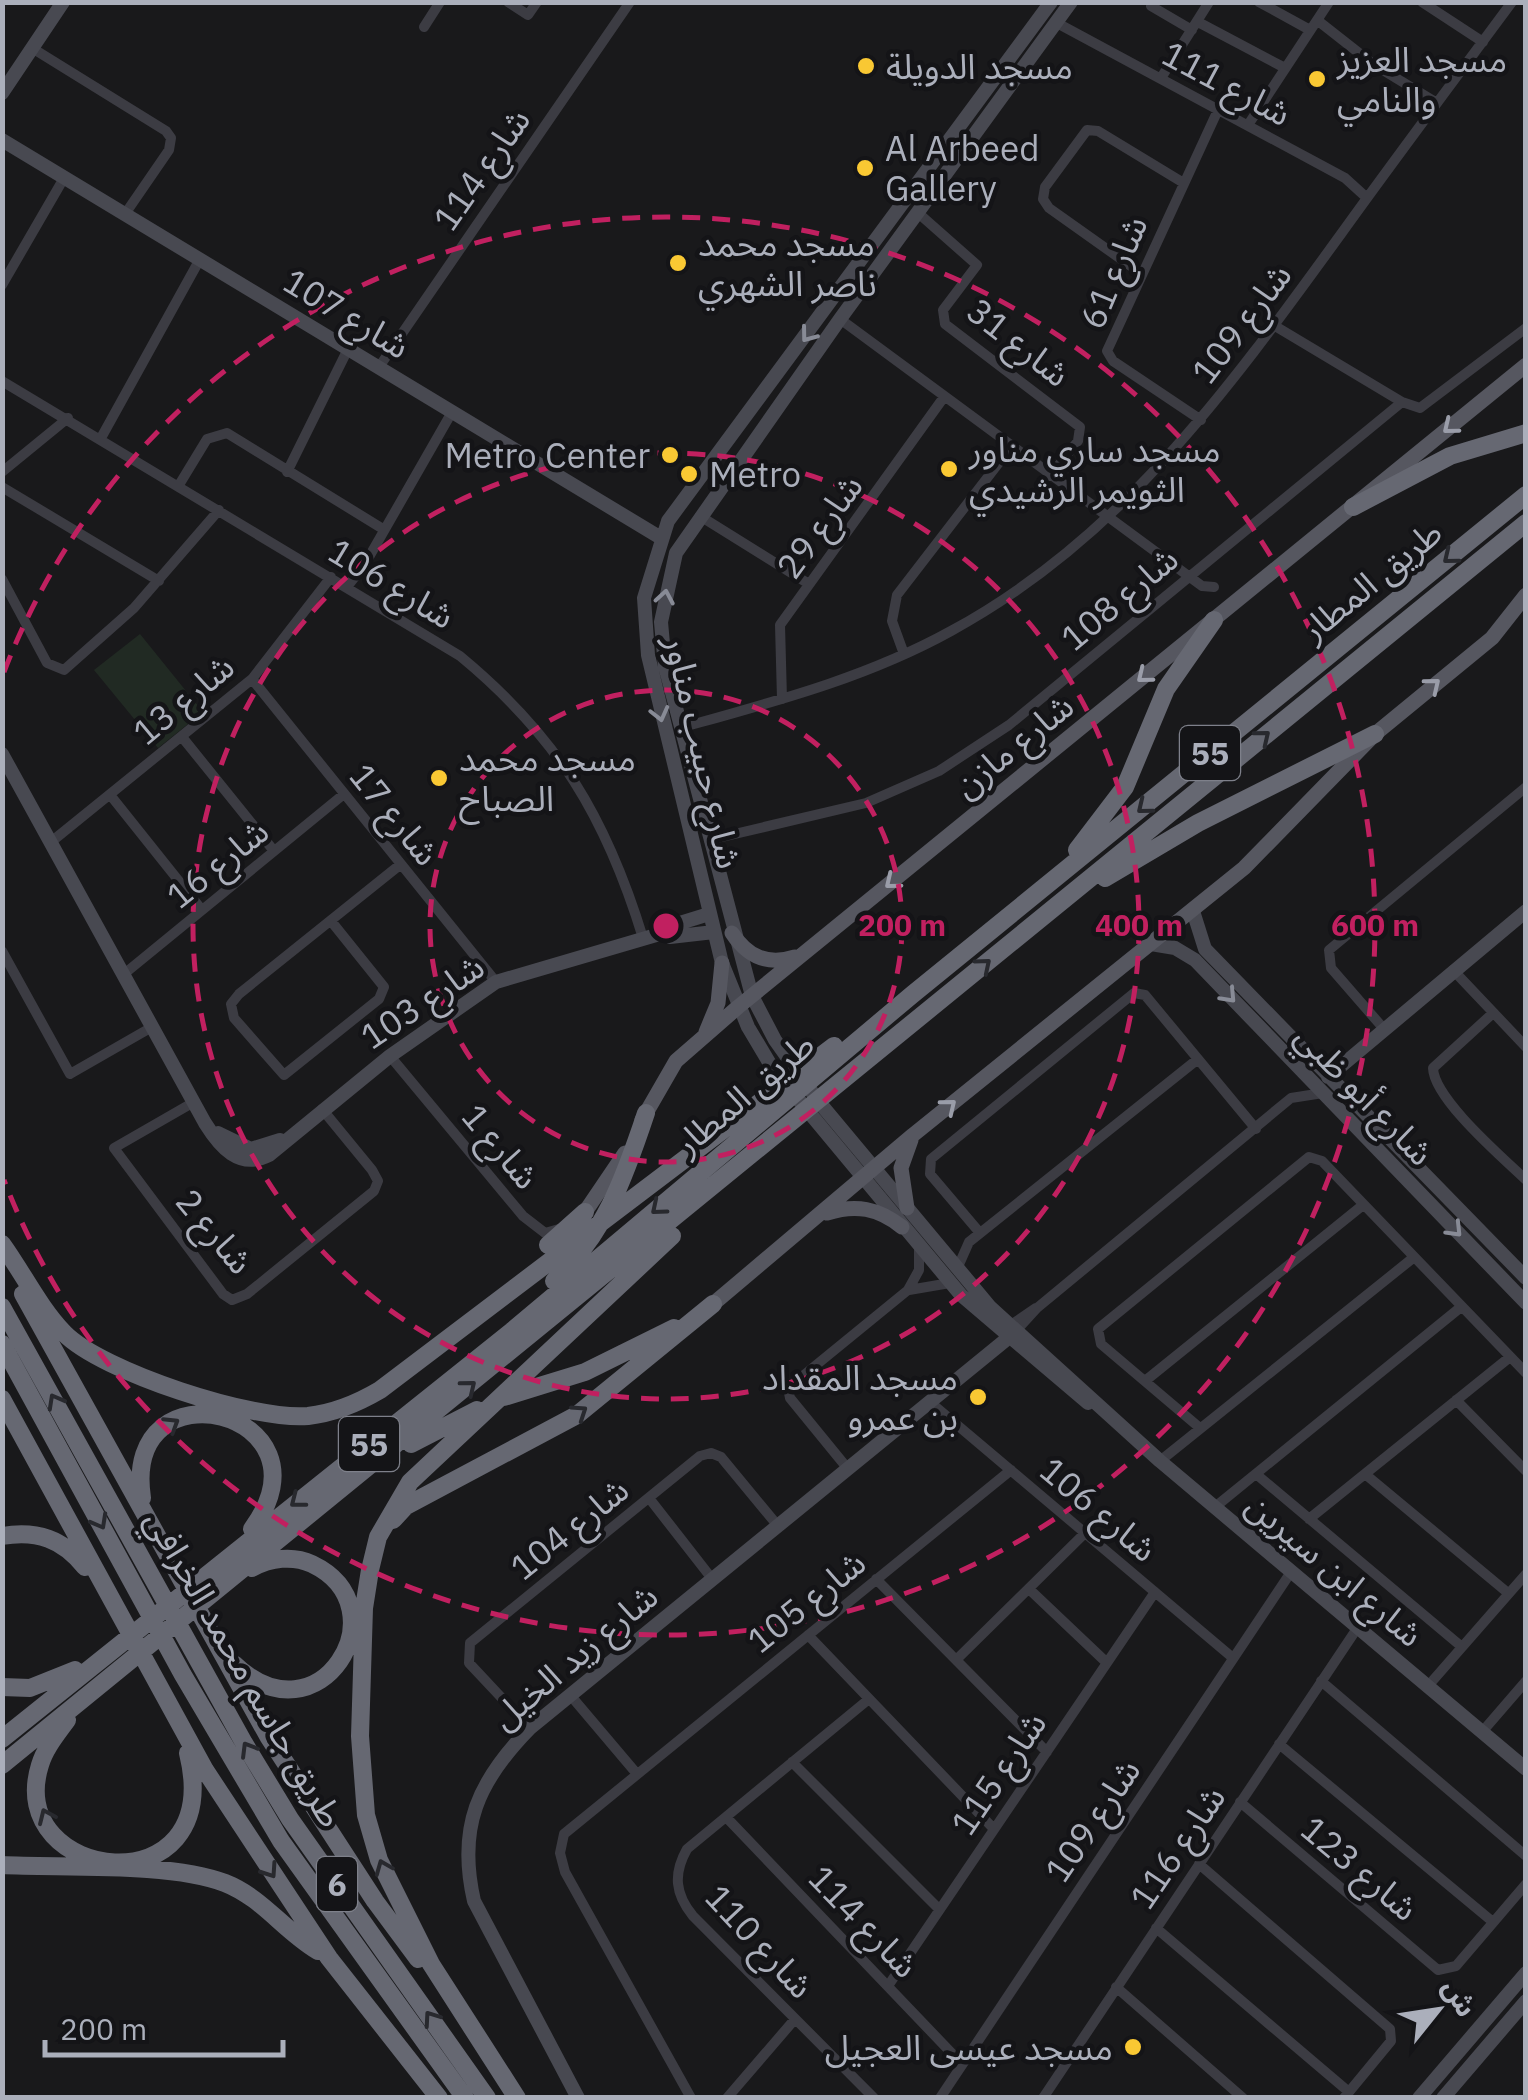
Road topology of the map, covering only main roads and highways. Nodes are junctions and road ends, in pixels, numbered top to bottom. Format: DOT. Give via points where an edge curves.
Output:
graph roads {
  1 [pos="1526,365"];
  2 [pos="1526,433"];
  3 [pos="1526,496"];
  4 [pos="1352,506"];
  5 [pos="1526,523"];
  6 [pos="1526,595"];
  7 [pos="1526,612"];
  8 [pos="1214,620"];
  9 [pos="1492,638"];
  10 [pos="1376,734"];
  11 [pos="1040,891"];
  12 [pos="1033,924"];
  13 [pos="732,932"];
  14 [pos="810,947"];
  15 [pos="722,963"];
  16 [pos="891,1008"];
  17 [pos="701,1040"];
  18 [pos="646,1114"];
  19 [pos="913,1135"];
  20 [pos="748,1161"];
  21 [pos="906,1208"];
  22 [pos="585,1212"];
  23 [pos="811,1223"];
  24 [pos="902,1226"];
  25 [pos="2,1244"];
  26 [pos="2,1256"];
  27 [pos="713,1304"];
  28 [pos="2,1307"];
  29 [pos="512,1331"];
  30 [pos="2,1344"];
  31 [pos="2,1399"];
  32 [pos="248,1410"];
  33 [pos="366,1471"];
  34 [pos="144,1508"];
  35 [pos="2,1536"];
  36 [pos="238,1548"];
  37 [pos="370,1570"];
  38 [pos="222,1586"];
  39 [pos="107,1594"];
  40 [pos="217,1647"];
  41 [pos="110,1650"];
  42 [pos="2,1687"];
  43 [pos="83,1698"];
  44 [pos="181,1729"];
  45 [pos="2,1738"];
  46 [pos="2,1766"];
  47 [pos="2,1865"];
  48 [pos="328,1958"];
  49 [pos="482,2043"];
  50 [pos="438,2098"];
  51 [pos="465,2098"];
  52 [pos="487,2098"];
  53 [pos="517,2098"];
  1 -- 4 [label="main road, شارع مازن, one-way"];
  2 -- 4 [label="highway" via="1450,456"];
  3 -- 11 [label="highway, طريق المطار / 55, one-way"];
  4 -- 8 [label="main road, شارع مازن"];
  12 -- 5 [label="highway, طريق المطار / 55, one-way"];
  6 -- 9 [label="main road"];
  7 -- 9 [label="main road"];
  8 -- 11 [label="highway" via="1166,688 1125,788"];
  8 -- 14 [label="main road, شارع مازن, one-way"];
  10 -- 9 [label="main road, one-way"];
  10 -- 12 [label="highway" via="1153,848"];
  19 -- 10 [label="main road, one-way" via="1244,868"];
  11 -- 16 [label="highway, طريق المطار / 55"];
  20 -- 12 [label="highway, طريق المطار / 55, one-way"];
  13 -- 14 [label="main road" via="753,956 768,961"];
  14 -- 17 [label="main road, شارع مازن"];
  15 -- 17 [label="main road" via="718,1003"];
  16 -- 29 [label="highway, طريق المطار / 55, one-way"];
  16 -- 32 [label="highway" via="367,1398 334,1412 288,1416"];
  17 -- 18 [label="main road, شارع مازن" via="676,1061"];
  18 -- 22 [label="main road, شارع مازن"];
  18 -- 29 [label="highway" via="599,1231"];
  19 -- 21 [label="main road" via="900,1168"];
  19 -- 23 [label="main road"];
  33 -- 20 [label="highway, طريق المطار / 55, one-way"];
  20 -- 37 [label="highway" via="396,1500"];
  22 -- 32 [label="highway" via="358,1390 318,1406"];
  23 -- 24 [label="main road" via="860,1207"];
  23 -- 27 [label="main road"];
  25 -- 32 [label="highway" via="44,1307 84,1348 131,1372"];
  26 -- 34 [label="highway"];
  27 -- 33 [label="highway" via="608,1362 492,1401"];
  37 -- 27 [label="highway, one-way" via="406,1506 578,1415"];
  52 -- 28 [label="highway, طريق جاسم محمد الخرافي / 6, one-way" via="290,1819"];
  29 -- 36 [label="highway, طريق المطار / 55, one-way"];
  30 -- 51 [label="highway, طريق جاسم محمد الخرافي / 6, one-way" via="281,1840"];
  31 -- 39 [label="highway"];
  33 -- 38 [label="highway, طريق المطار / 55"];
  34 -- 36 [label="highway, one-way" via="141,1474 152,1438 194,1412 228,1416 254,1431 272,1475 268,1504"];
  34 -- 40 [label="highway"];
  35 -- 39 [label="highway" via="38,1534 57,1542 74,1552"];
  36 -- 41 [label="highway, طريق المطار / 55"];
  49 -- 37 [label="highway, one-way" via="397,1899 366,1815 360,1736"];
  38 -- 40 [label="highway" via="272,1559 304,1560 335,1580 352,1625 350,1644 334,1669 294,1690 251,1680"];
  38 -- 43 [label="highway, طريق المطار / 55"];
  39 -- 44 [label="highway"];
  40 -- 49 [label="highway" via="375,1901"];
  41 -- 42 [label="highway" via="50,1682"];
  41 -- 45 [label="highway, طريق المطار / 55"];
  44 -- 43 [label="highway, one-way" via="194,1782 181,1831 149,1858 96,1863 53,1832 36,1786 46,1749"];
  43 -- 46 [label="highway, طريق المطار / 55"];
  44 -- 48 [label="highway, one-way"];
  47 -- 48 [label="highway" via="178,1874 224,1883 272,1911"];
  48 -- 50 [label="highway"];
  49 -- 53 [label="highway"];
}
